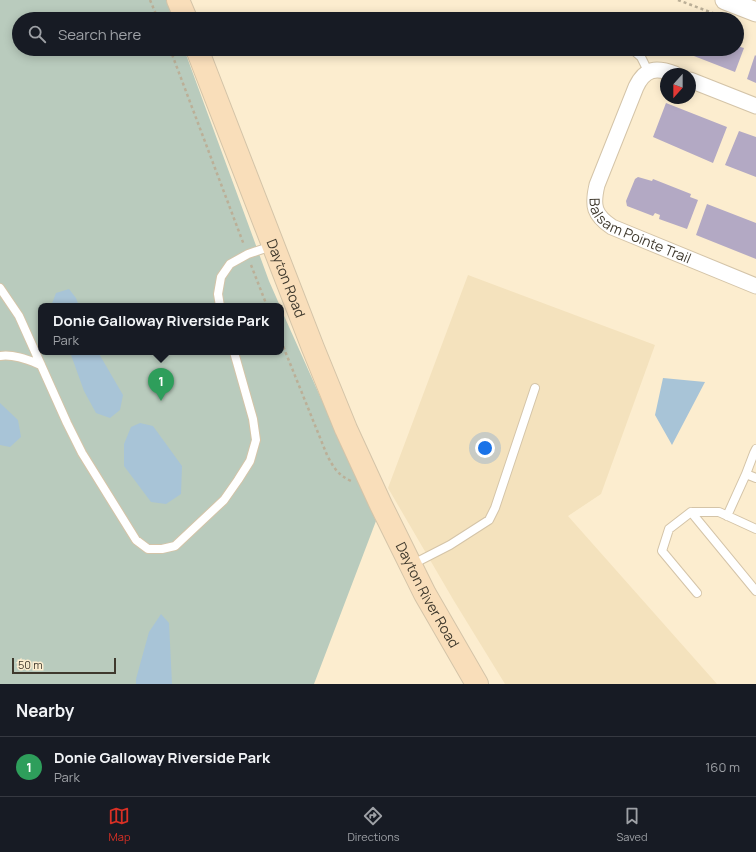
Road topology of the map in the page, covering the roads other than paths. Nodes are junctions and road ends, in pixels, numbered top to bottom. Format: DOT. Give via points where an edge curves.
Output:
graph roads {
  1 [pos="178,0"];
  2 [pos="723,8"];
  3 [pos="183,12"];
  4 [pos="756,12"];
  5 [pos="200,56"];
  6 [pos="640,56"];
  7 [pos="648,71"];
  8 [pos="660,71"];
  9 [pos="696,82"];
  10 [pos="756,106"];
  11 [pos="273,245"];
  12 [pos="756,286"];
  13 [pos="0,288"];
  14 [pos="220,303"];
  15 [pos="235,355"];
  16 [pos="0,356"];
  17 [pos="41,365"];
  18 [pos="535,388"];
  19 [pos="756,449"];
  20 [pos="746,474"];
  21 [pos="756,478"];
  22 [pos="377,497"];
  23 [pos="691,512"];
  24 [pos="727,516"];
  25 [pos="756,530"];
  26 [pos="411,565"];
  27 [pos="756,591"];
  28 [pos="697,594"];
  29 [pos="477,684"];
  1 -- 3 [label="main road"];
  2 -- 4 [label="street"];
  5 -- 11 [label="main road, Dayton Road"];
  6 -- 7 [label="lane"];
  7 -- 8 [label="street"];
  7 -- 12 [label="street, Balsam Pointe Trail" via="636,87 597,185 594,199 596,212 612,227"];
  9 -- 10 [label="street"];
  11 -- 14 [label="lane" via="230,264 222,277 218,294"];
  11 -- 22 [label="main road, Dayton Road" via="346,429"];
  13 -- 17 [label="lane" via="18,316"];
  15 -- 17 [label="lane" via="254,419 256,440 250,462 224,500 175,546 162,549 148,549 136,540 82,453"];
  16 -- 17 [label="lane" via="23,358"];
  18 -- 26 [label="lane" via="495,508 488,520 450,545"];
  19 -- 20 [label="lane"];
  20 -- 21 [label="lane"];
  20 -- 24 [label="lane"];
  22 -- 26 [label="main road, Dayton River Road"];
  23 -- 24 [label="lane" via="719,512"];
  23 -- 27 [label="lane"];
  23 -- 28 [label="lane" via="669,529 662,551"];
  24 -- 25 [label="lane"];
  26 -- 29 [label="main road, Dayton River Road"];
}
